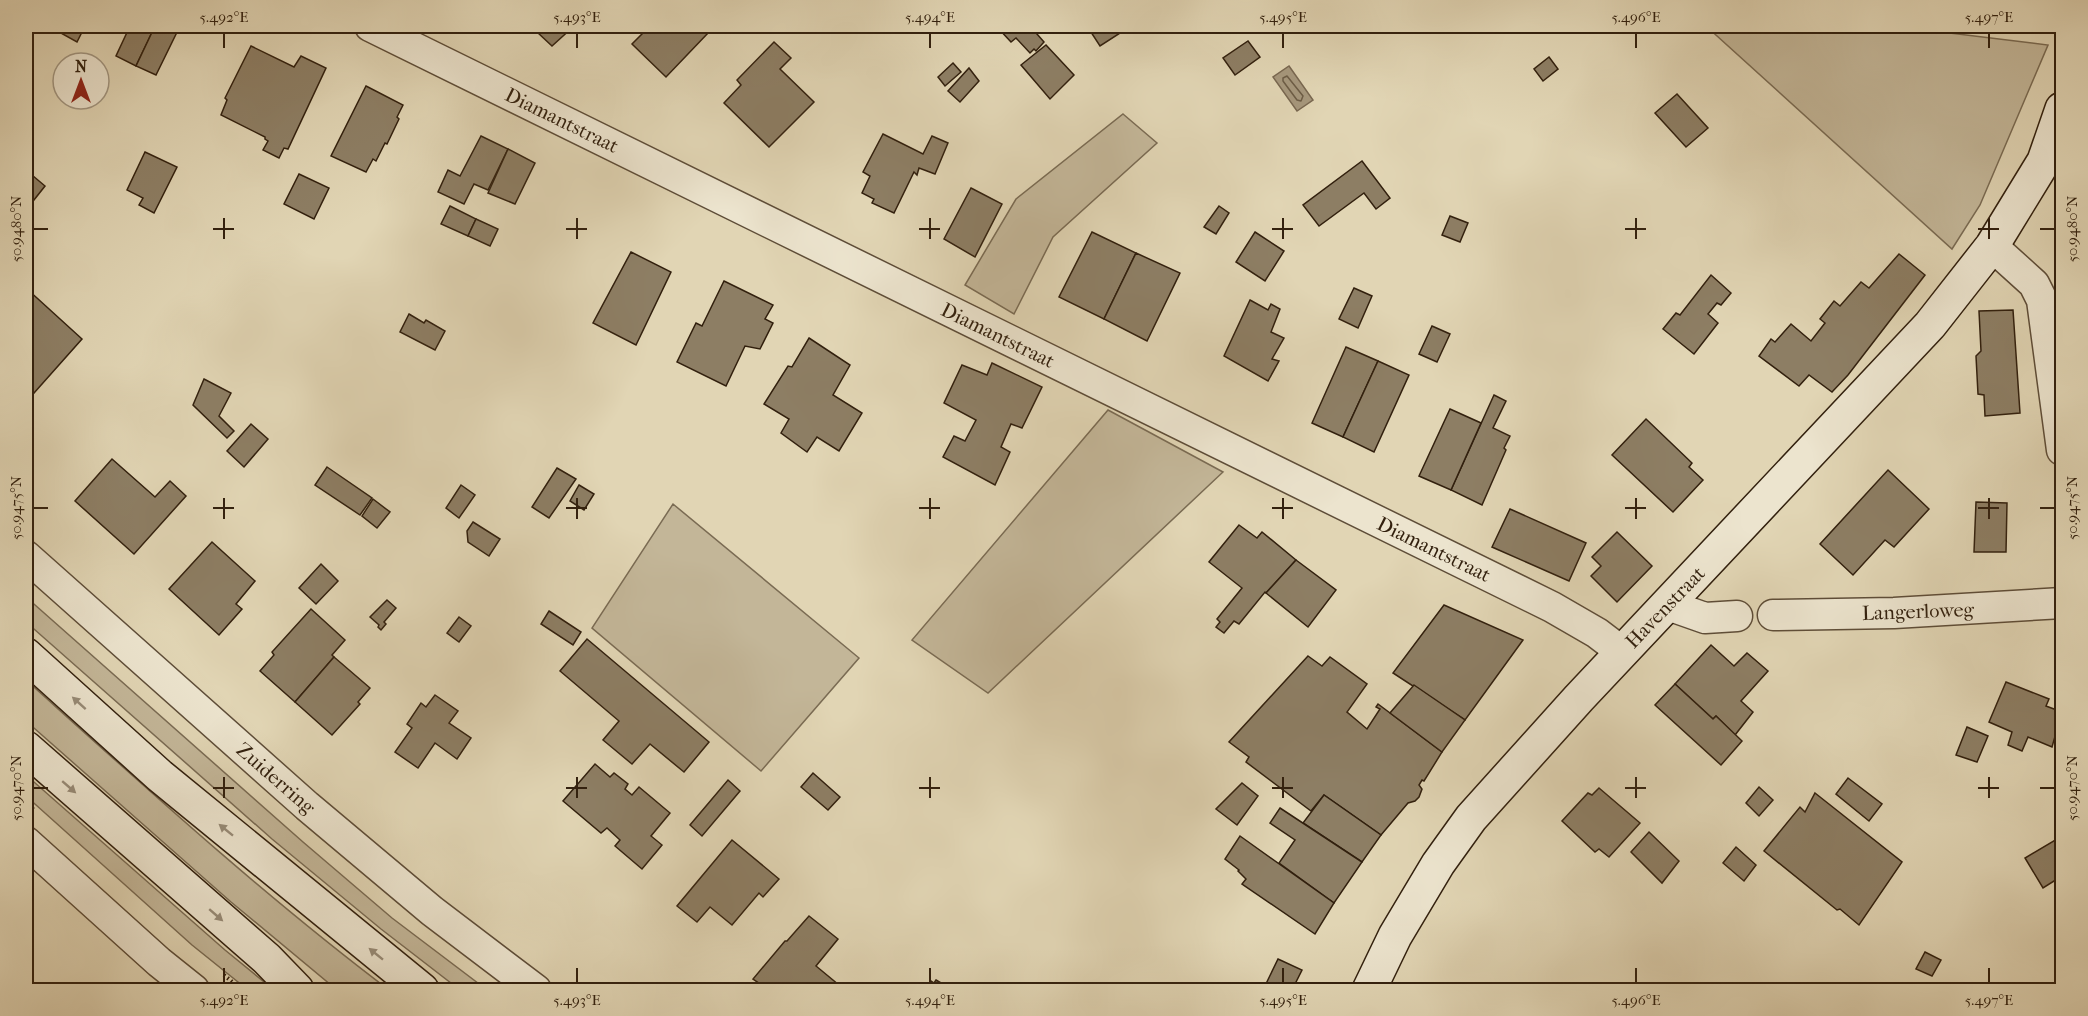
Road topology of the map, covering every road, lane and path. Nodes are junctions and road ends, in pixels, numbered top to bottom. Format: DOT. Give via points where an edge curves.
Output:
graph roads {
  1 [pos="370,26"];
  2 [pos="2062,109"];
  3 [pos="1992,246"];
  4 [pos="2062,450"];
  5 [pos="26,556"];
  6 [pos="2062,603"];
  7 [pos="1668,605"];
  8 [pos="1773,615"];
  9 [pos="1737,616"];
  10 [pos="1622,652"];
  11 [pos="26,655"];
  12 [pos="26,748"];
  13 [pos="26,842"];
  14 [pos="194,990"];
  15 [pos="297,990"];
  16 [pos="422,990"];
  17 [pos="536,990"];
  18 [pos="1369,990"];
  1 -- 10 [label="street, Diamantstraat" via="1552,607 1598,633"];
  2 -- 3 [label="street" via="2044,161"];
  3 -- 4 [label="street" via="2034,284 2042,300"];
  3 -- 7 [label="street, Havenstraat" via="1930,325"];
  5 -- 17 [label="street, Zuiderring" via="307,806 432,911"];
  6 -- 8 [label="street, Langerloweg"];
  7 -- 9 [label="street" via="1705,618"];
  7 -- 10 [label="street, Havenstraat"];
  10 -- 18 [label="street, Havenstraat" via="1471,818 1395,936"];
  16 -- 11 [label="street, one-way" via="160,776"];
  12 -- 15 [label="street, one-way" via="267,959"];
  13 -- 14 [label="street"];
}
